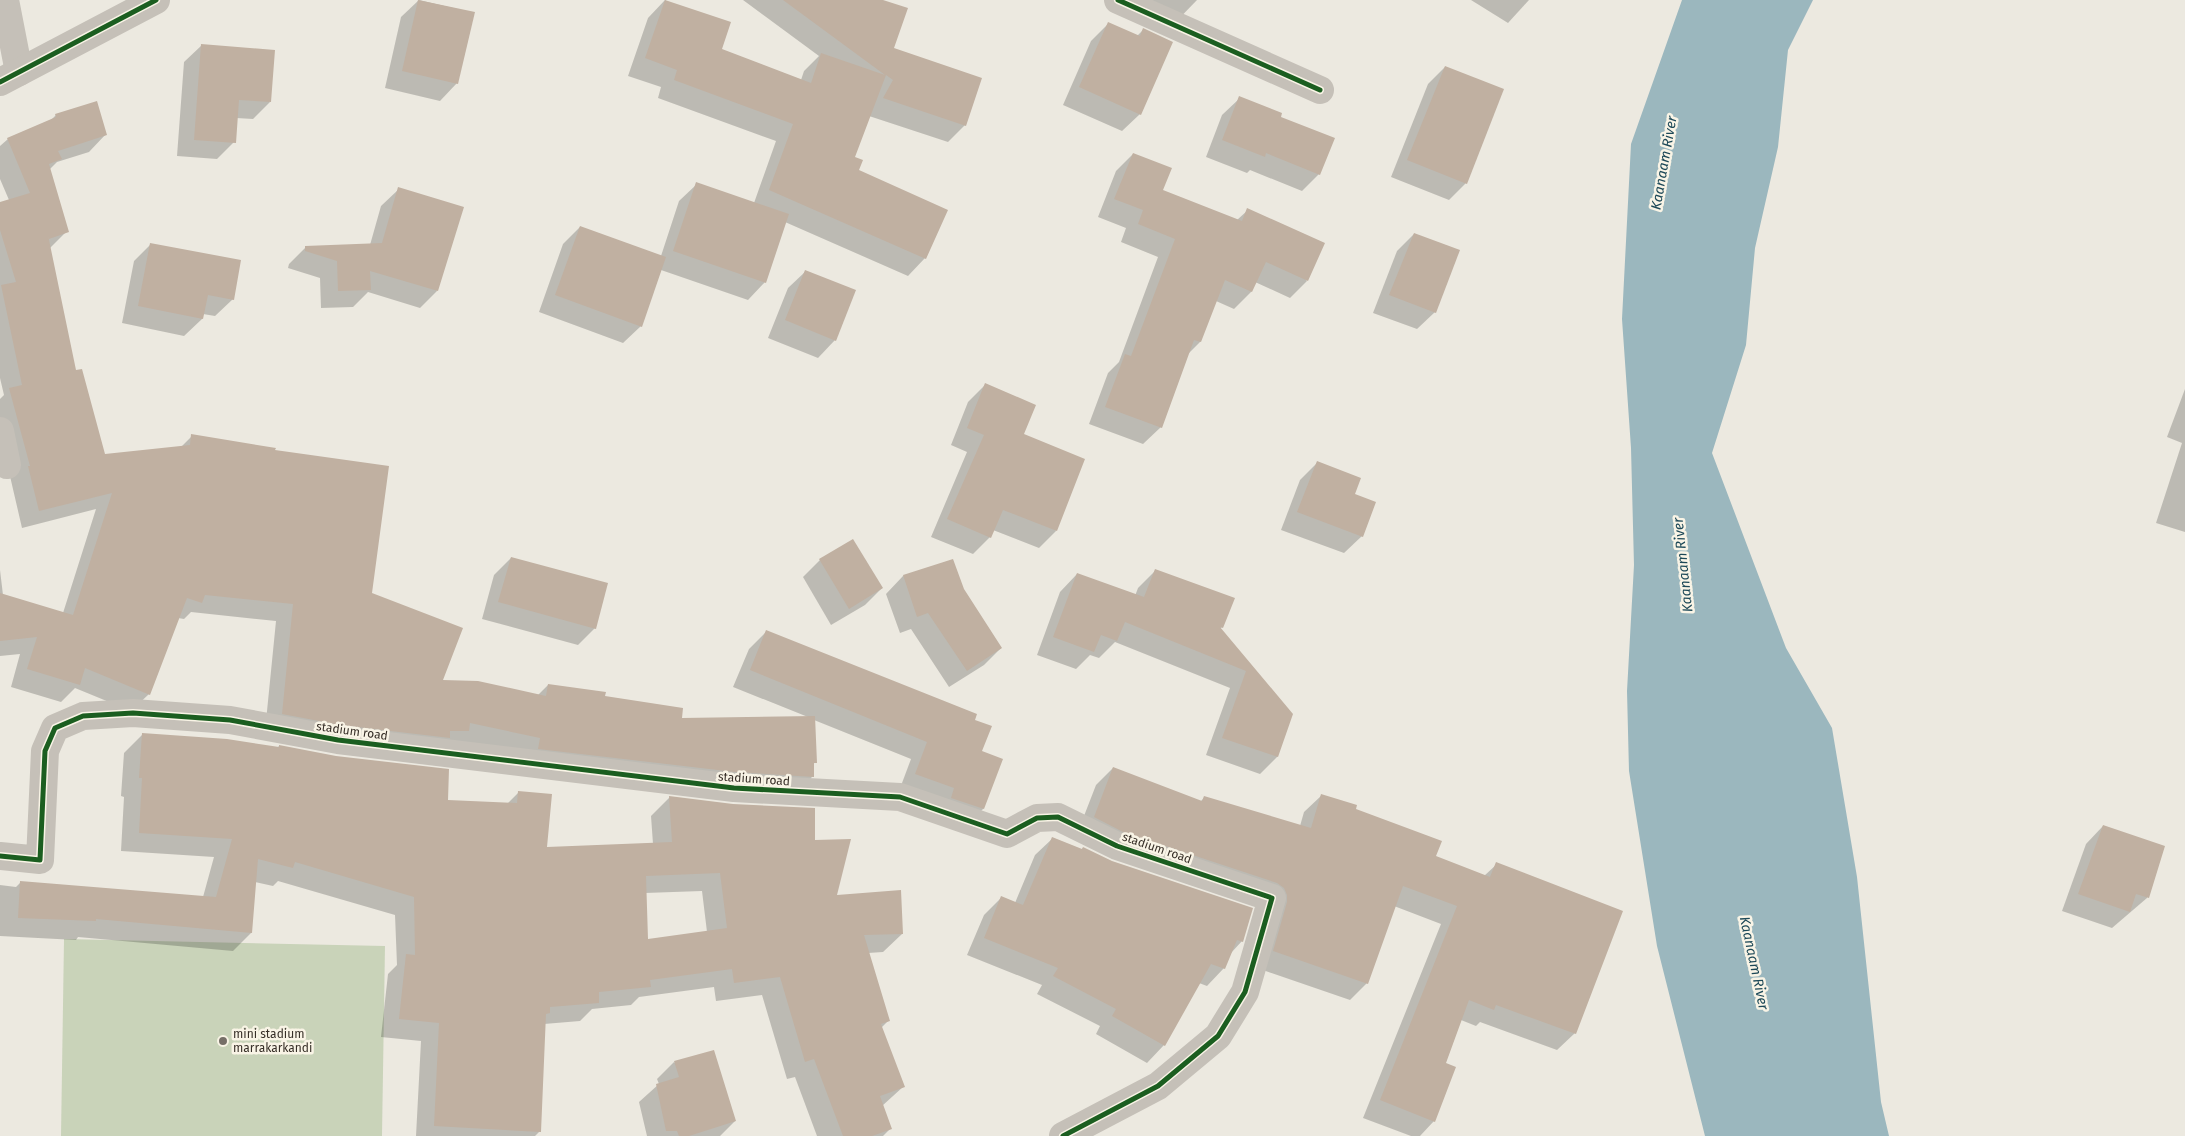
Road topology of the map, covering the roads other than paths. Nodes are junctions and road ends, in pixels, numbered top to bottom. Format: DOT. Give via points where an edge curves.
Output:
graph roads {
  1 [pos="5,0"];
  2 [pos="156,0"];
  3 [pos="1118,0"];
  4 [pos="10,77"];
  5 [pos="1320,90"];
  6 [pos="0,431"];
  7 [pos="7,465"];
  8 [pos="0,856"];
  9 [pos="1063,1136"];
  1 -- 4 [label="street"];
  2 -- 4 [label="street"];
  3 -- 5 [label="street"];
  6 -- 7 [label="street"];
  8 -- 9 [label="street, stadium road" via="40,860 45,751 56,728 84,716 132,713 230,720 338,740 734,788 900,797 1007,834 1037,818 1058,817 1117,846 1272,898 1245,992 1218,1036 1158,1086"];
}
